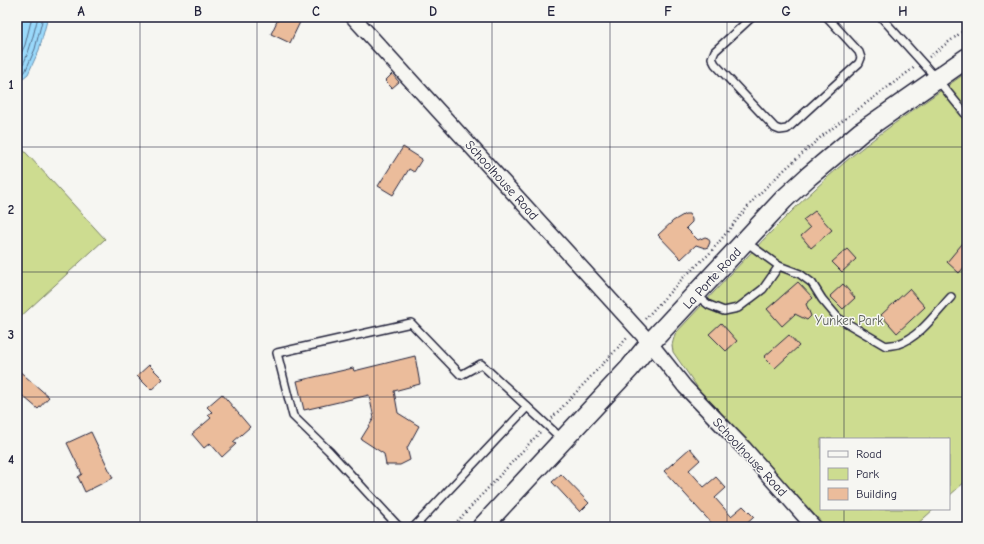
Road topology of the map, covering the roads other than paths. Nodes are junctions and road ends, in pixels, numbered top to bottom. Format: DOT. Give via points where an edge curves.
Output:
graph roads {
  1 [pos="353,17"];
  2 [pos="752,17"];
  3 [pos="827,17"];
  4 [pos="839,17"];
  5 [pos="881,17"];
  6 [pos="832,23"];
  7 [pos="967,58"];
  8 [pos="937,79"];
  9 [pos="967,116"];
  10 [pos="746,242"];
  11 [pos="779,266"];
  12 [pos="696,295"];
  13 [pos="951,297"];
  14 [pos="650,344"];
  15 [pos="527,407"];
  16 [pos="563,440"];
  17 [pos="399,527"];
  18 [pos="414,527"];
  19 [pos="482,527"];
  20 [pos="814,527"];
  1 -- 14 [label="street, Schoolhouse Road"];
  2 -- 6 [label="lane" via="715,51 712,58 775,128 780,130 787,129 859,63 860,52"];
  3 -- 6 [label="lane"];
  4 -- 6 [label="lane"];
  5 -- 8 [label="lane"];
  7 -- 8 [label="street, La Porte Road"];
  8 -- 9 [label="lane"];
  8 -- 10 [label="street, La Porte Road" via="833,154 784,199"];
  10 -- 11 [label="lane"];
  10 -- 12 [label="street, La Porte Road"];
  11 -- 12 [label="lane" via="763,289 738,308 724,312"];
  11 -- 13 [label="lane" via="800,274 812,283 838,318 886,346 910,338"];
  12 -- 14 [label="street, La Porte Road"];
  14 -- 16 [label="street, La Porte Road"];
  14 -- 20 [label="street, Schoolhouse Road" via="685,387 744,448"];
  15 -- 16 [label="lane"];
  15 -- 17 [label="lane" via="481,364 461,374 411,323 276,353 293,416"];
  15 -- 18 [label="lane"];
  16 -- 19 [label="street, La Porte Road"];
}
